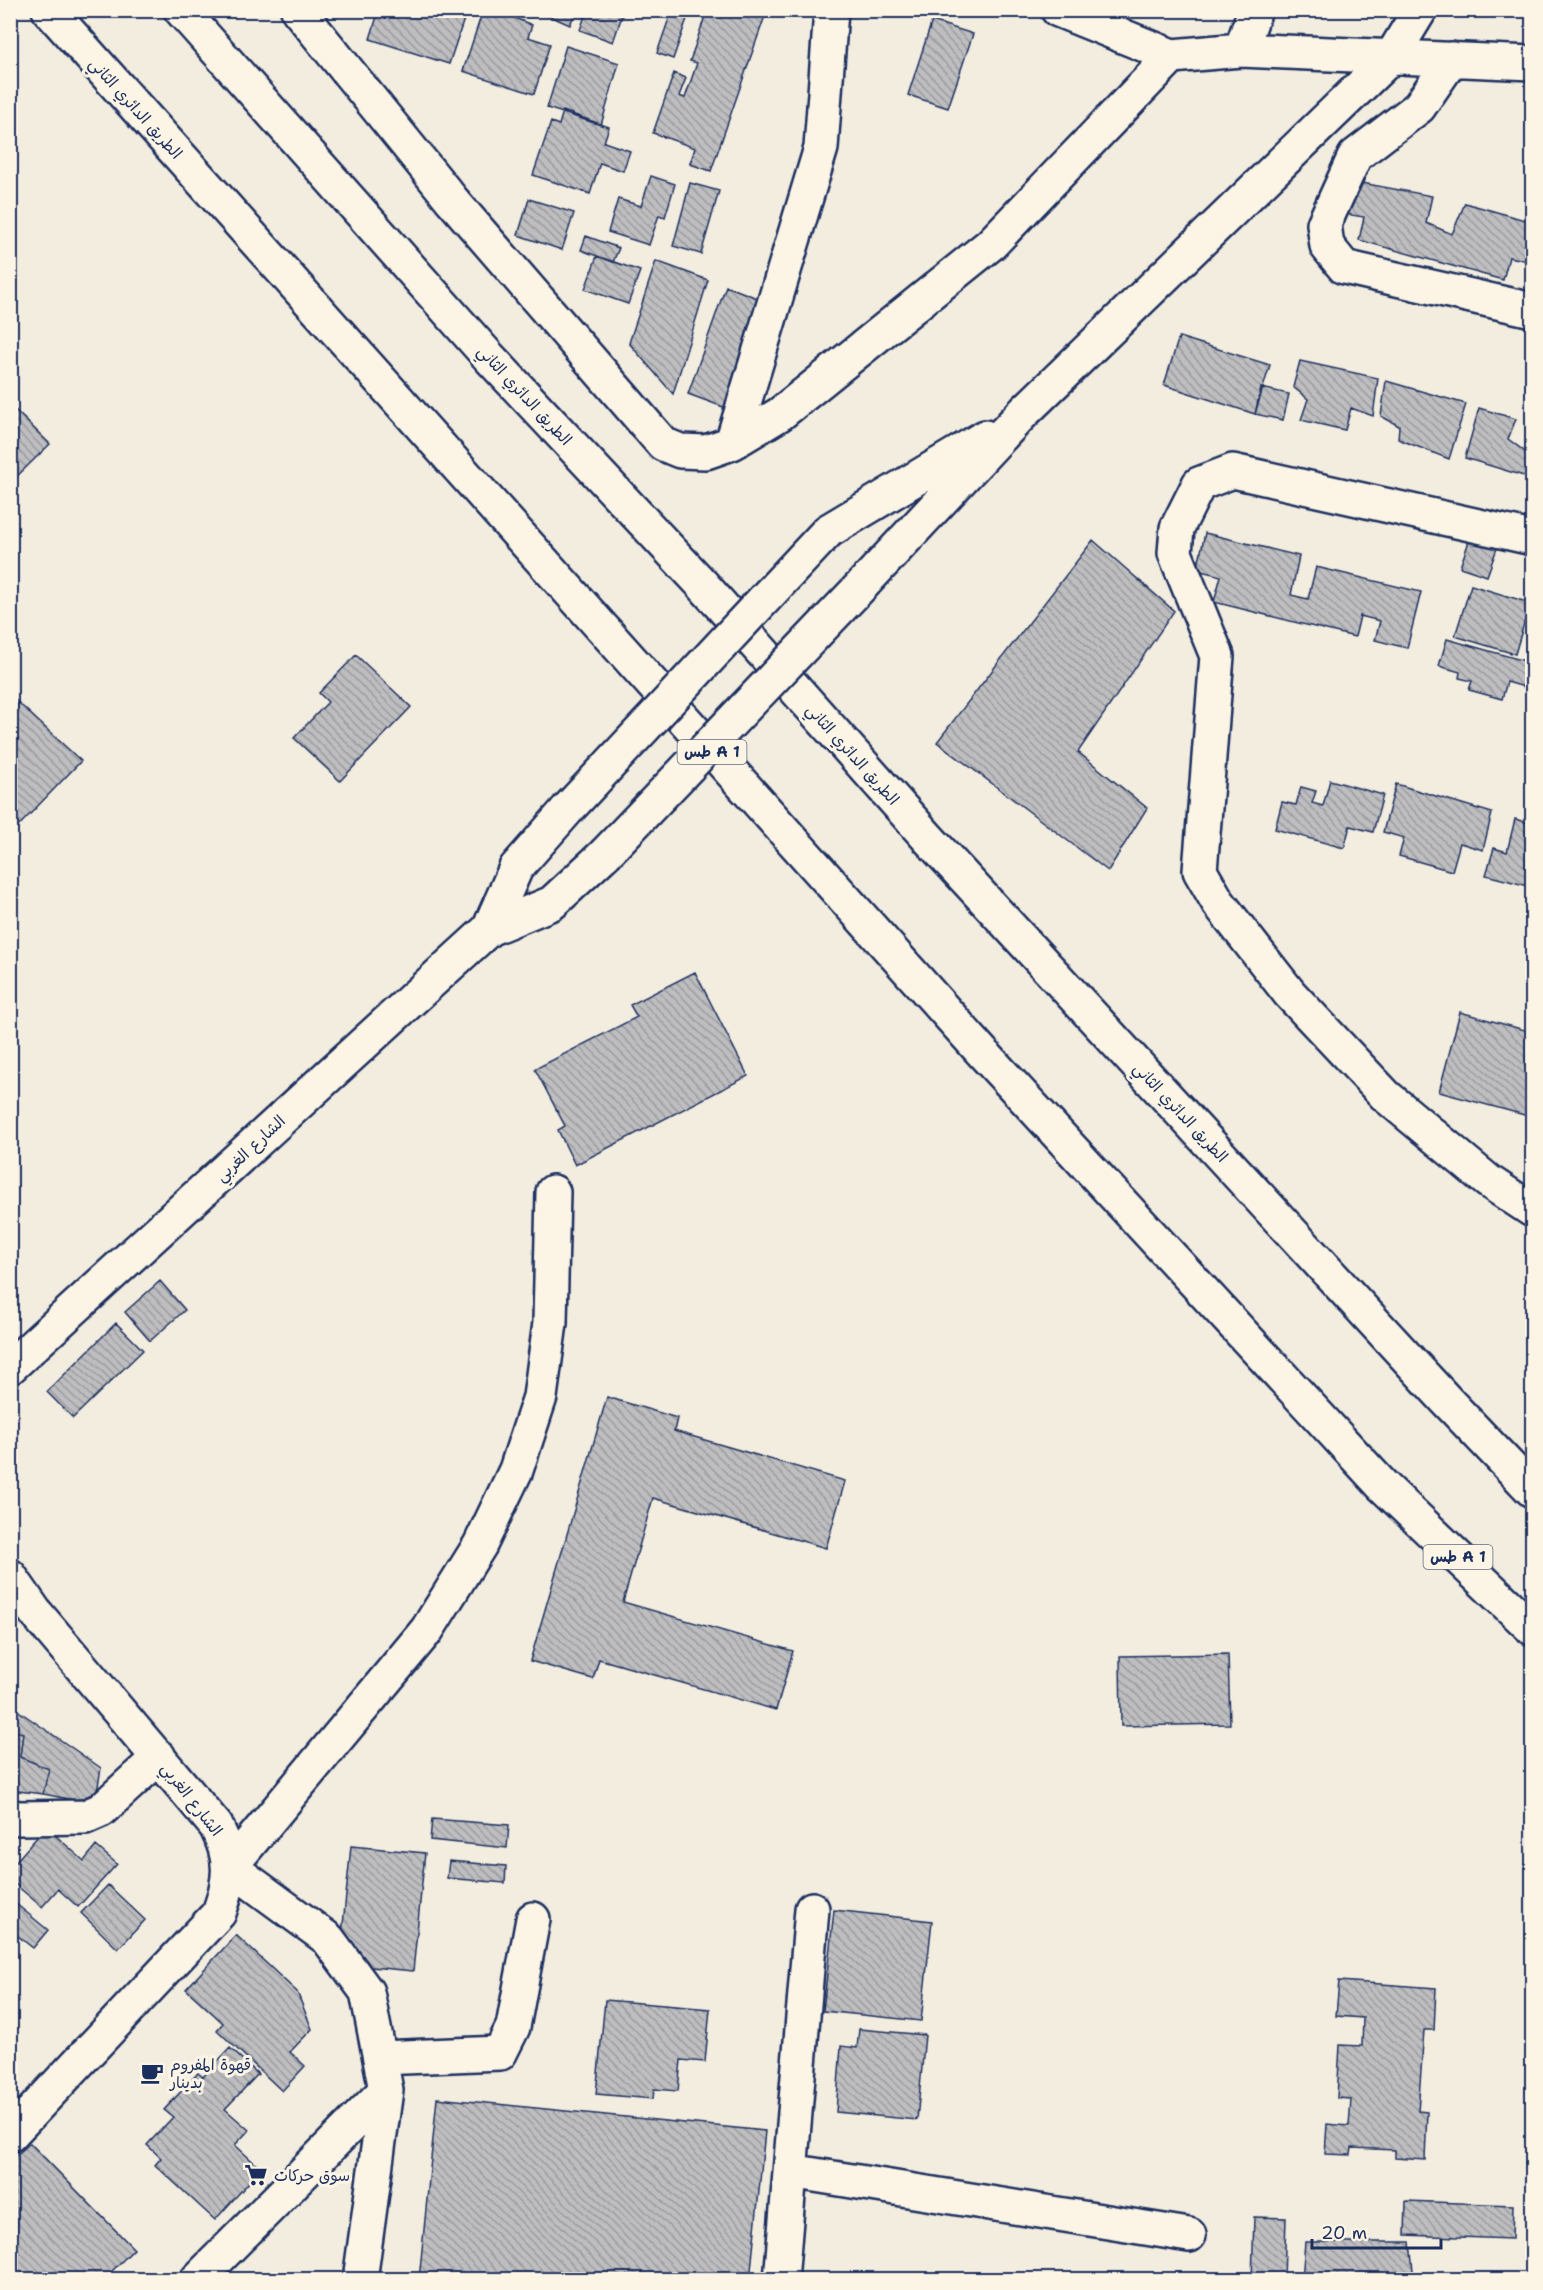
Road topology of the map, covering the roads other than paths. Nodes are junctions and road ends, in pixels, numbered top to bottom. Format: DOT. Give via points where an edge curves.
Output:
graph roads {
  1 [pos="49,10"];
  2 [pos="181,10"];
  3 [pos="298,10"];
  4 [pos="831,10"];
  5 [pos="1058,10"];
  6 [pos="1255,10"];
  7 [pos="1420,10"];
  8 [pos="1241,50"];
  9 [pos="1172,56"];
  10 [pos="1392,56"];
  11 [pos="1452,59"];
  12 [pos="1533,63"];
  13 [pos="1533,310"];
  14 [pos="1022,414"];
  15 [pos="732,443"];
  16 [pos="1533,538"];
  17 [pos="489,928"];
  18 [pos="553,1192"];
  19 [pos="1533,1210"];
  20 [pos="10,1367"];
  21 [pos="1533,1490"];
  22 [pos="10,1576"];
  23 [pos="23,1610"];
  24 [pos="1533,1628"];
  25 [pos="159,1758"];
  26 [pos="13,1821"];
  27 [pos="230,1867"];
  28 [pos="812,1909"];
  29 [pos="533,1919"];
  30 [pos="380,2058"];
  31 [pos="386,2090"];
  32 [pos="10,2135"];
  33 [pos="790,2171"];
  34 [pos="1189,2235"];
  35 [pos="197,2280"];
  36 [pos="360,2280"];
  37 [pos="781,2280"];
  1 -- 24 [label="main road, الطريق الدائري الثاني / طس A 1" via="966,1035 1383,1486"];
  2 -- 21 [label="main road, الطريق الدائري الثاني" via="489,357 701,583 928,838"];
  3 -- 15 [label="main road" via="452,200 663,444 680,451 706,452"];
  4 -- 15 [label="main road" via="821,148"];
  5 -- 9 [label="main road"];
  6 -- 8 [label="main road"];
  7 -- 10 [label="main road"];
  8 -- 9 [label="main road"];
  8 -- 10 [label="main road"];
  9 -- 15 [label="main road" via="991,244 780,414"];
  10 -- 11 [label="main road"];
  10 -- 14 [label="main road"];
  11 -- 12 [label="main road"];
  11 -- 13 [label="main road" via="1419,107 1355,156 1324,224 1327,246 1344,267"];
  14 -- 17 [label="main road, bridge" via="605,854 552,903"];
  14 -- 17 [label="main road, bridge" via="828,531 516,868"];
  16 -- 19 [label="main road" via="1233,471 1199,484 1177,528 1175,553 1217,656 1200,871 1218,902 1290,994 1386,1096 1488,1181"];
  17 -- 20 [label="main road, الشارع الغربي"];
  18 -- 27 [label="main road" via="550,1323 540,1397 516,1470 480,1545 426,1630"];
  22 -- 23 [label="main road, الشارع الغربي"];
  23 -- 25 [label="main road, الشارع الغربي"];
  25 -- 26 [label="main road" via="101,1810 85,1817"];
  25 -- 27 [label="main road, الشارع الغربي" via="216,1826 226,1845"];
  27 -- 30 [label="main road" via="328,1939 367,1992"];
  27 -- 32 [label="main road, الشارع الغربي" via="219,1913"];
  28 -- 33 [label="main road"];
  29 -- 30 [label="main road" via="513,2027 500,2053"];
  30 -- 31 [label="main road"];
  31 -- 35 [label="main road"];
  31 -- 36 [label="main road"];
  33 -- 34 [label="main road"];
  33 -- 37 [label="main road"];
}
